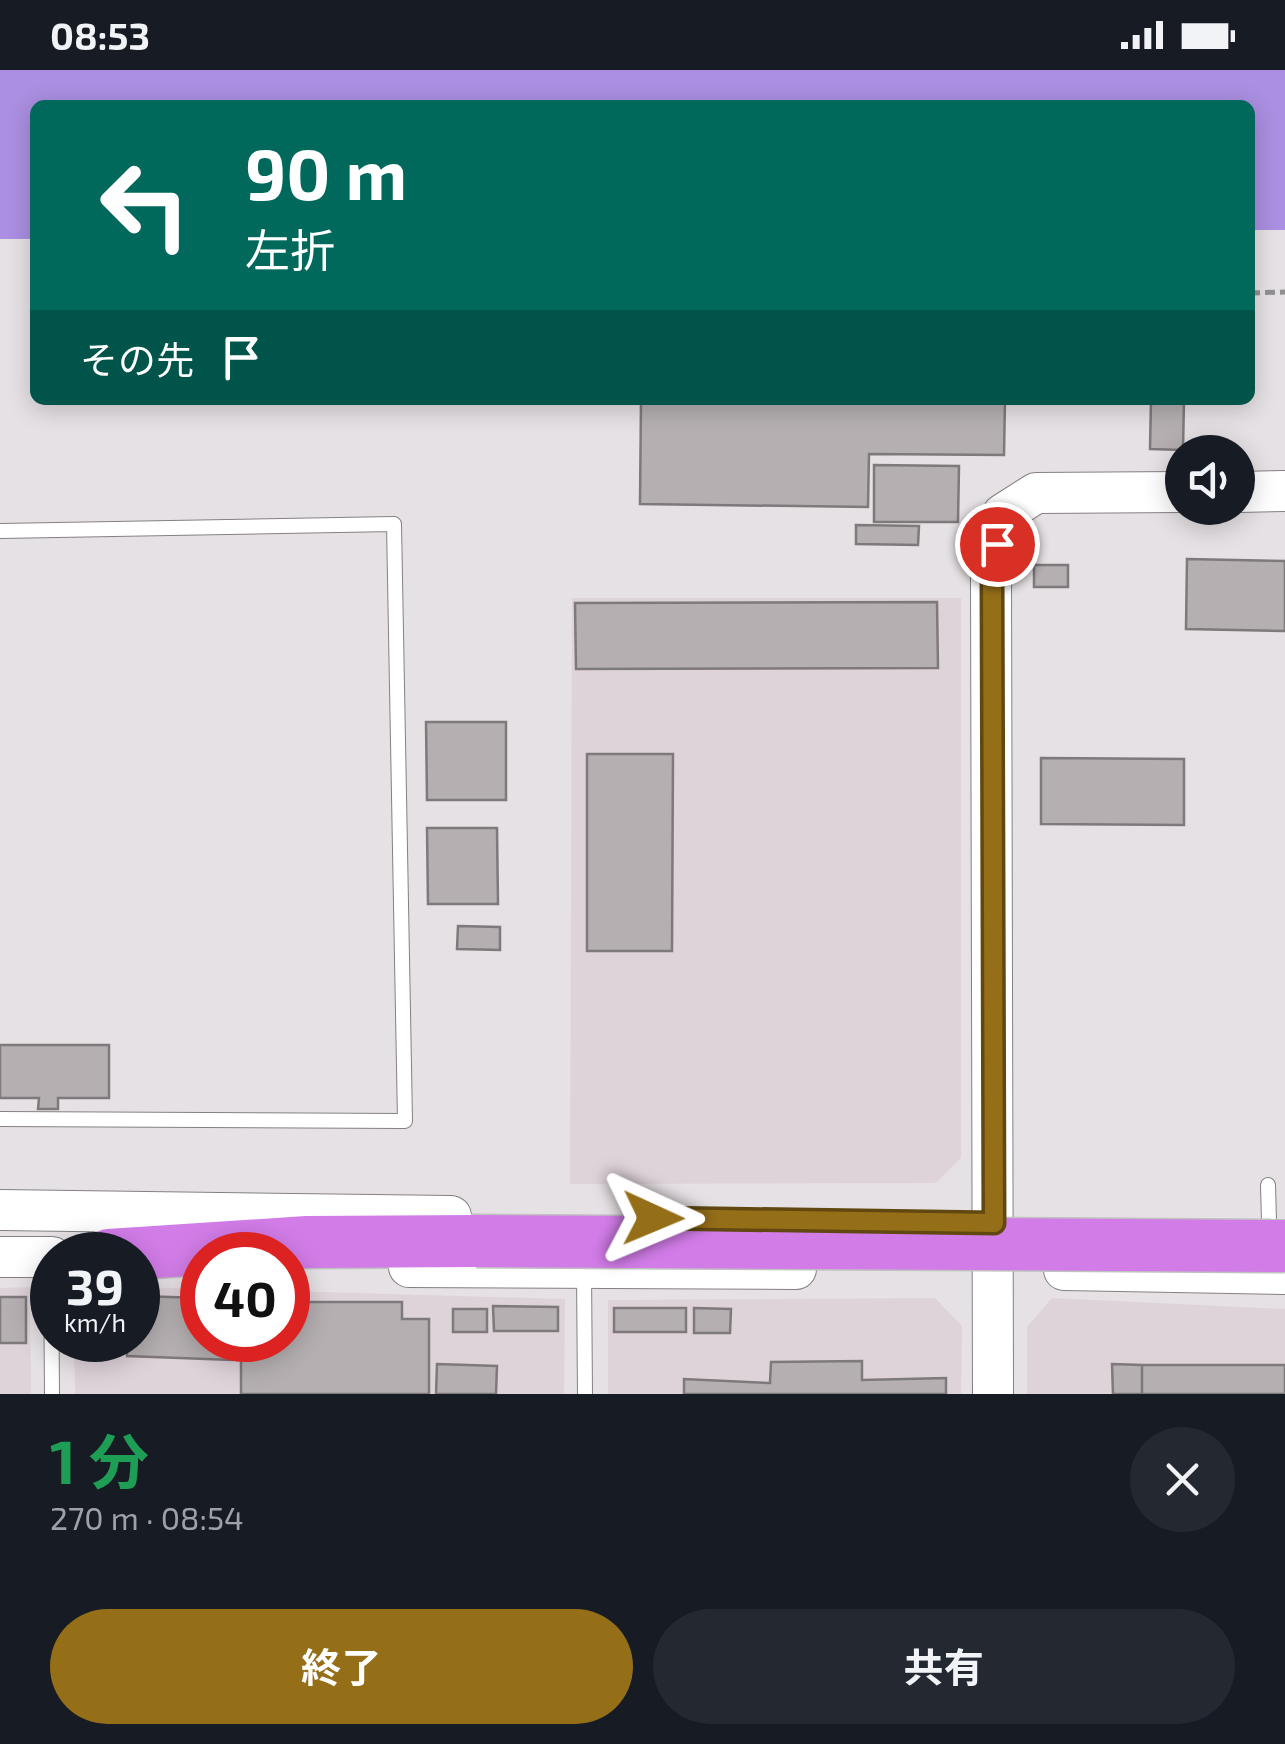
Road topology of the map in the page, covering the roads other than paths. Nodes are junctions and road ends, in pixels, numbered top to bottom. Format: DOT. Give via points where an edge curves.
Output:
graph roads {
  1 [pos="1165,492"];
  2 [pos="1255,492"];
  3 [pos="1285,492"];
  4 [pos="0,531"];
  5 [pos="0,1119"];
  6 [pos="0,1210"];
  7 [pos="1277,1218"];
  8 [pos="994,1223"];
  9 [pos="160,1252"];
  10 [pos="30,1257"];
  11 [pos="0,1258"];
  12 [pos="310,1265"];
  13 [pos="584,1269"];
  14 [pos="994,1269"];
  15 [pos="1285,1274"];
  16 [pos="52,1362"];
  17 [pos="52,1394"];
  18 [pos="585,1394"];
  19 [pos="993,1394"];
  1 -- 8 [label="street" via="1036,494 1003,514 992,574"];
  2 -- 3 [label="street"];
  4 -- 5 [label="lane" via="394,524 404,1121"];
  6 -- 8 [label="street"];
  7 -- 8 [label="street"];
  7 -- 9 [label="highway, bridge" via="307,1242"];
  8 -- 14 [label="street"];
  10 -- 11 [label="street"];
  12 -- 13 [label="street"];
  13 -- 14 [label="street"];
  13 -- 18 [label="lane"];
  14 -- 15 [label="street"];
  14 -- 19 [label="street"];
  16 -- 17 [label="lane"];
}
